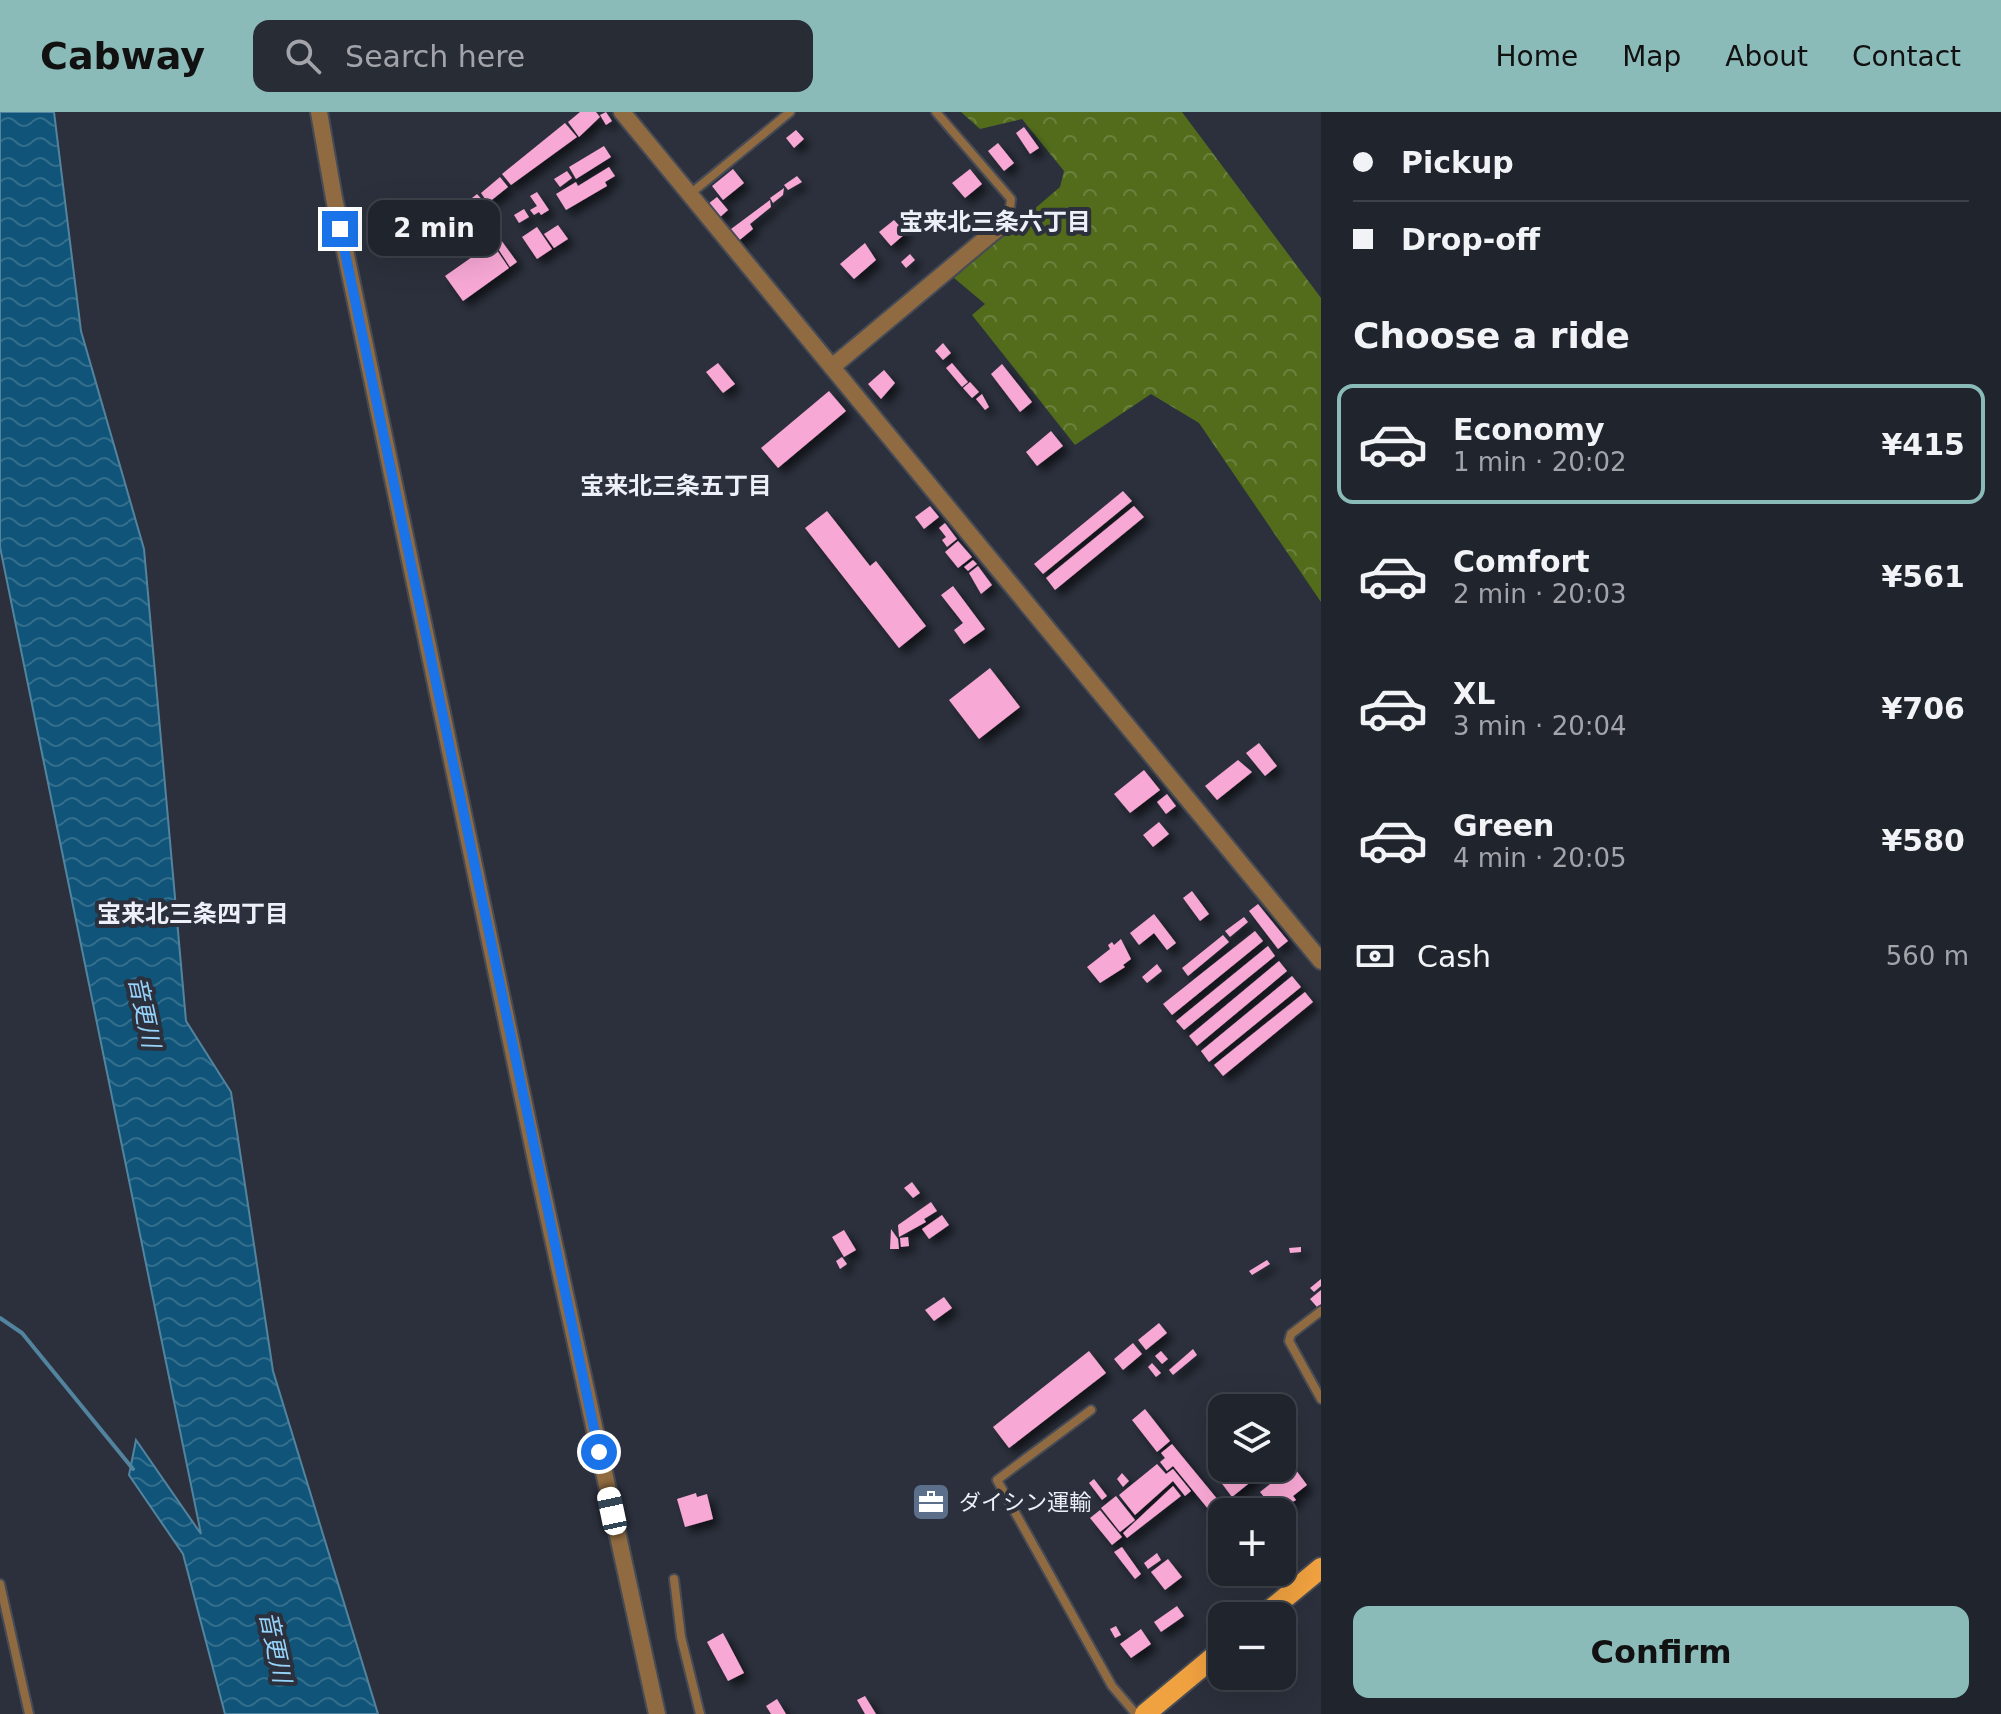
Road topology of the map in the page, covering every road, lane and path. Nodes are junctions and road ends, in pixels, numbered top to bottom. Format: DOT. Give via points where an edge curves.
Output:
graph roads {
  1 [pos="319,112"];
  2 [pos="622,112"];
  3 [pos="790,112"];
  4 [pos="936,112"];
  5 [pos="690,194"];
  6 [pos="1009,219"];
  7 [pos="832,367"];
  8 [pos="1321,961"];
  9 [pos="1321,1311"];
  10 [pos="1321,1399"];
  11 [pos="1091,1410"];
  12 [pos="1321,1568"];
  13 [pos="674,1579"];
  14 [pos="0,1584"];
  15 [pos="1280,1602"];
  16 [pos="1208,1662"];
  17 [pos="29,1714"];
  18 [pos="657,1714"];
  19 [pos="700,1714"];
  20 [pos="1136,1714"];
  21 [pos="1145,1714"];
  1 -- 18 [label="street" via="539,1175"];
  2 -- 5 [label="street"];
  3 -- 5 [label="lane"];
  4 -- 6 [label="lane" via="1011,199"];
  5 -- 7 [label="street"];
  6 -- 7 [label="street"];
  7 -- 8 [label="street"];
  9 -- 10 [label="lane" via="1289,1341"];
  11 -- 20 [label="lane" via="997,1480 1112,1686"];
  12 -- 15 [label="main road"];
  13 -- 19 [label="lane" via="681,1637"];
  14 -- 17 [label="lane"];
  16 -- 21 [label="main road"];
}
